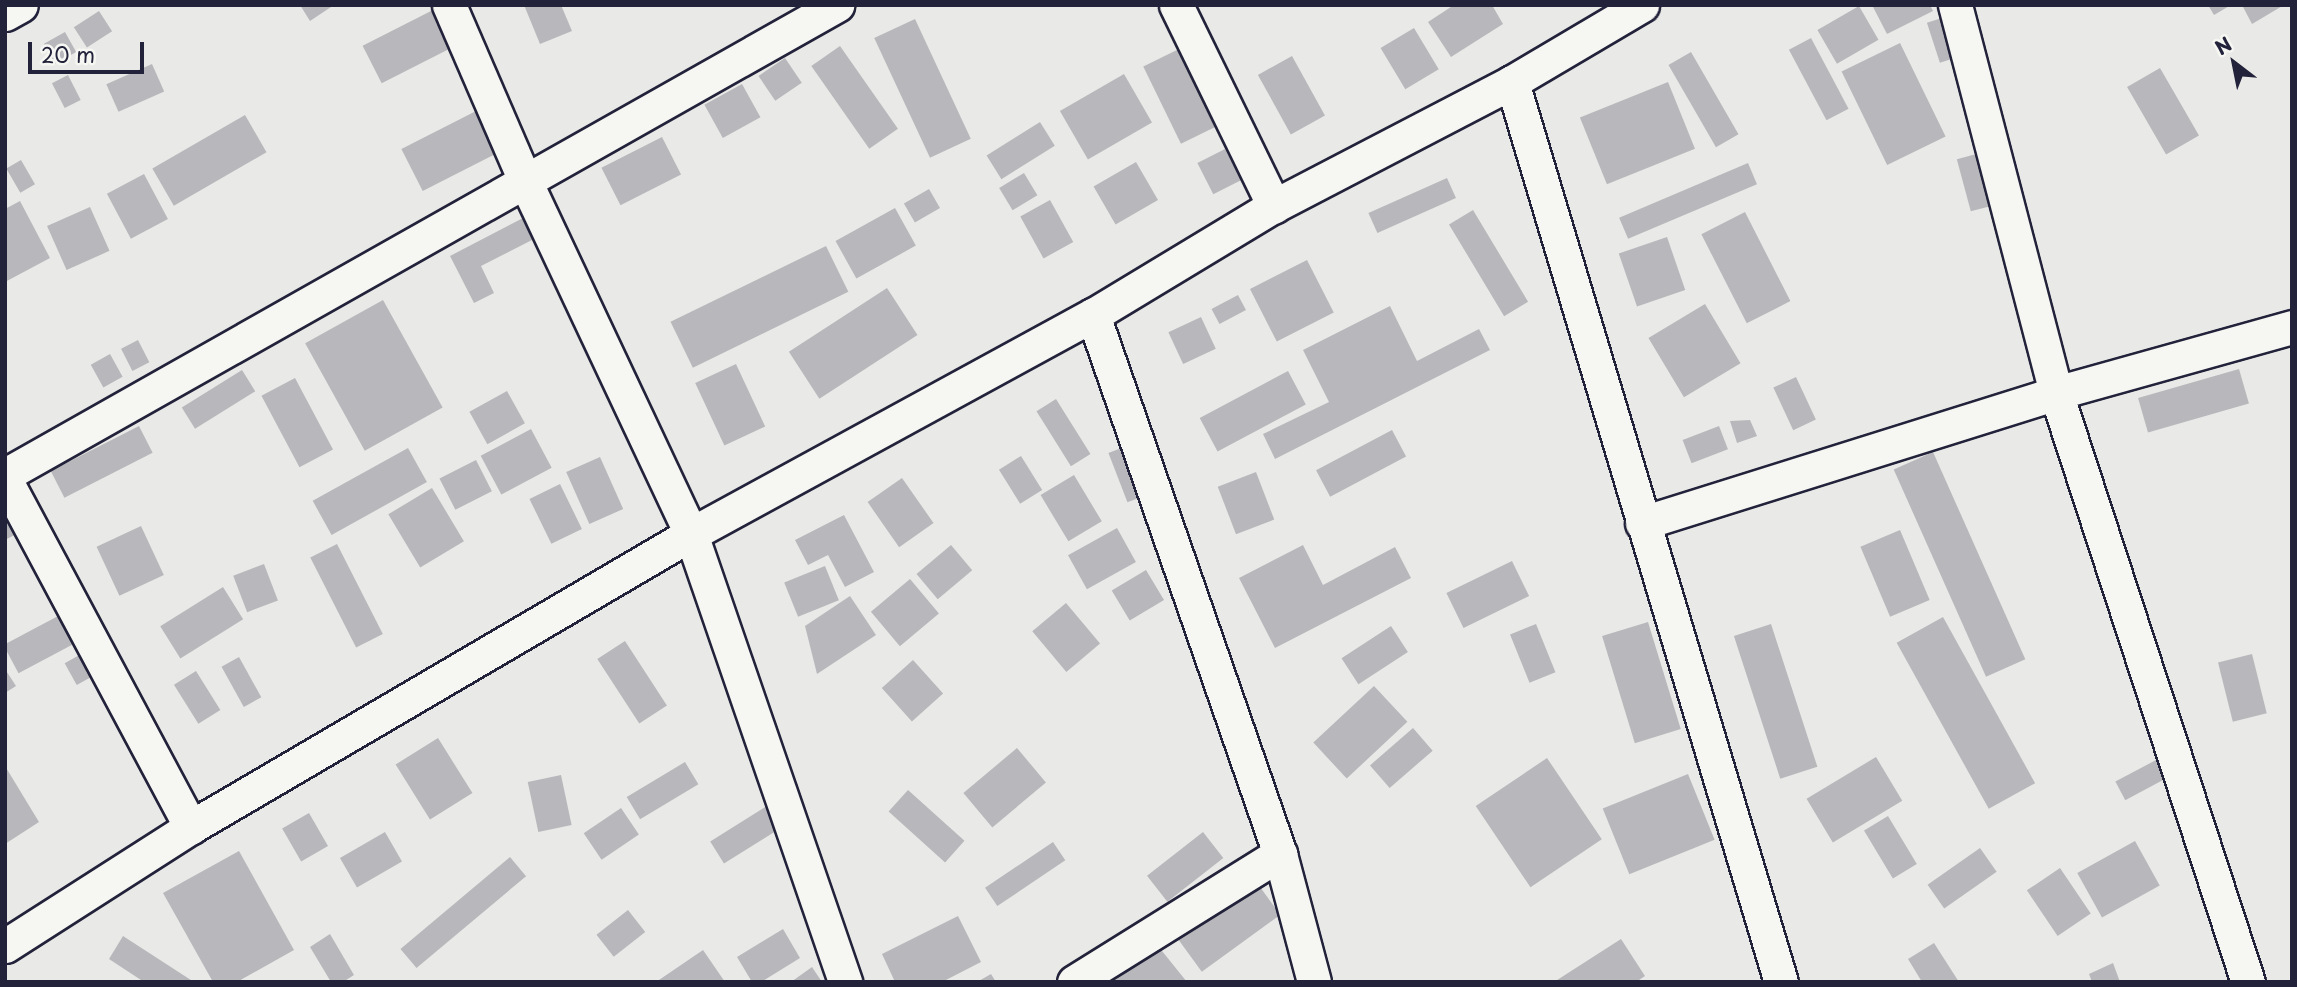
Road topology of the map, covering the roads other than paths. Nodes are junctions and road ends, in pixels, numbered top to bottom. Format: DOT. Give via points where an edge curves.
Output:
graph roads {
  1 [pos="21,5"];
  2 [pos="449,5"];
  3 [pos="836,5"];
  4 [pos="1176,5"];
  5 [pos="1642,5"];
  6 [pos="1955,5"];
  7 [pos="5,14"];
  8 [pos="1512,82"];
  9 [pos="526,183"];
  10 [pos="1274,206"];
  11 [pos="1093,315"];
  12 [pos="2292,327"];
  13 [pos="2056,393"];
  14 [pos="5,477"];
  15 [pos="1642,523"];
  16 [pos="691,534"];
  17 [pos="191,827"];
  18 [pos="1280,854"];
  19 [pos="5,946"];
  20 [pos="845,982"];
  21 [pos="1074,982"];
  22 [pos="1314,982"];
  23 [pos="1781,982"];
  24 [pos="2248,982"];
  1 -- 7 [label="street"];
  2 -- 9 [label="street"];
  3 -- 9 [label="street"];
  4 -- 10 [label="street"];
  5 -- 8 [label="street"];
  6 -- 13 [label="street"];
  8 -- 10 [label="street"];
  8 -- 15 [label="street"];
  9 -- 14 [label="street"];
  9 -- 16 [label="street"];
  10 -- 11 [label="street"];
  11 -- 16 [label="street"];
  11 -- 18 [label="street"];
  12 -- 13 [label="street"];
  13 -- 15 [label="street"];
  13 -- 24 [label="street"];
  14 -- 17 [label="street"];
  15 -- 23 [label="street"];
  16 -- 17 [label="street"];
  16 -- 20 [label="street"];
  17 -- 19 [label="street"];
  18 -- 21 [label="street"];
  18 -- 22 [label="street"];
}
